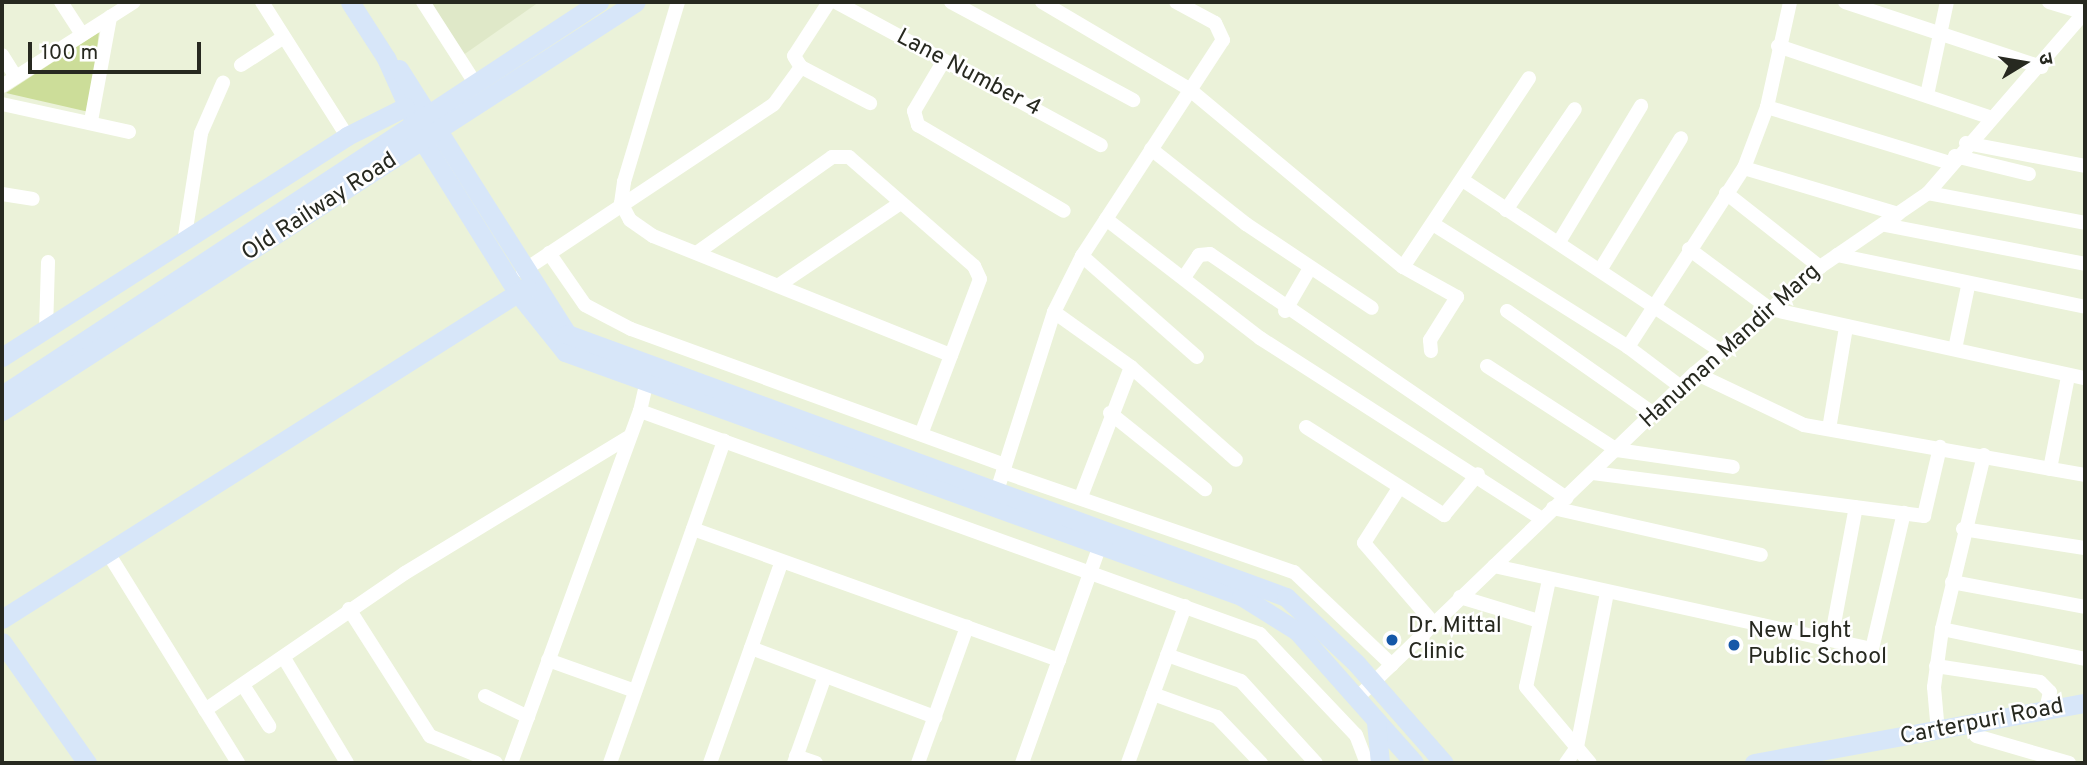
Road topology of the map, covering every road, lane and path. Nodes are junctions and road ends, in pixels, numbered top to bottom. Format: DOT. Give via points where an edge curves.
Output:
graph roads {
  1 [pos="61,2"];
  2 [pos="134,2"];
  3 [pos="262,2"];
  4 [pos="350,2"];
  5 [pos="423,2"];
  6 [pos="599,2"];
  7 [pos="636,2"];
  8 [pos="678,2"];
  9 [pos="829,2"];
  10 [pos="836,2"];
  11 [pos="951,2"];
  12 [pos="1042,2"];
  13 [pos="1176,2"];
  14 [pos="1790,2"];
  15 [pos="1845,2"];
  16 [pos="1947,2"];
  17 [pos="2049,2"];
  18 [pos="110,17"];
  19 [pos="2083,17"];
  20 [pos="1939,33"];
  21 [pos="82,34"];
  22 [pos="284,37"];
  23 [pos="1778,46"];
  24 [pos="2,55"];
  25 [pos="386,58"];
  26 [pos="943,62"];
  27 [pos="241,65"];
  28 [pos="801,67"];
  29 [pos="2042,67"];
  30 [pos="16,77"];
  31 [pos="1530,78"];
  32 [pos="223,83"];
  33 [pos="475,83"];
  34 [pos="2,86"];
  35 [pos="1189,89"];
  36 [pos="1927,95"];
  37 [pos="1133,100"];
  38 [pos="870,103"];
  39 [pos="2,104"];
  40 [pos="1641,106"];
  41 [pos="405,107"];
  42 [pos="1767,107"];
  43 [pos="1575,109"];
  44 [pos="1989,117"];
  45 [pos="421,120"];
  46 [pos="91,121"];
  47 [pos="129,132"];
  48 [pos="353,133"];
  49 [pos="432,138"];
  50 [pos="1681,138"];
  51 [pos="1966,143"];
  52 [pos="1101,145"];
  53 [pos="1152,149"];
  54 [pos="373,153"];
  55 [pos="1953,159"];
  56 [pos="2085,166"];
  57 [pos="1744,167"];
  58 [pos="2029,174"];
  59 [pos="1464,181"];
  60 [pos="1726,193"];
  61 [pos="1928,193"];
  62 [pos="2,194"];
  63 [pos="33,199"];
  64 [pos="621,203"];
  65 [pos="899,204"];
  66 [pos="1506,210"];
  67 [pos="1064,211"];
  68 [pos="1898,214"];
  69 [pos="1106,219"];
  70 [pos="2085,223"];
  71 [pos="1433,224"];
  72 [pos="1885,225"];
  73 [pos="184,242"];
  74 [pos="1559,242"];
  75 [pos="1689,249"];
  76 [pos="698,252"];
  77 [pos="549,253"];
  78 [pos="1836,255"];
  79 [pos="1082,256"];
  80 [pos="48,262"];
  81 [pos="2085,264"];
  82 [pos="1403,267"];
  83 [pos="1602,267"];
  84 [pos="1820,267"];
  85 [pos="1310,268"];
  86 [pos="1185,276"];
  87 [pos="524,283"];
  88 [pos="779,285"];
  89 [pos="1968,286"];
  90 [pos="1656,304"];
  91 [pos="2085,307"];
  92 [pos="1371,308"];
  93 [pos="1770,309"];
  94 [pos="1285,311"];
  95 [pos="1507,311"];
  96 [pos="1054,312"];
  97 [pos="1846,327"];
  98 [pos="46,330"];
  99 [pos="1628,347"];
  100 [pos="1955,349"];
  101 [pos="1431,351"];
  102 [pos="1721,351"];
  103 [pos="951,355"];
  104 [pos="2,357"];
  105 [pos="1196,357"];
  106 [pos="1487,366"];
  107 [pos="1131,367"];
  108 [pos="1695,373"];
  109 [pos="648,374"];
  110 [pos="2068,376"];
  111 [pos="2085,378"];
  112 [pos="1681,387"];
  113 [pos="2,395"];
  114 [pos="2,411"];
  115 [pos="640,411"];
  116 [pos="1110,413"];
  117 [pos="1654,414"];
  118 [pos="1306,427"];
  119 [pos="1829,429"];
  120 [pos="921,434"];
  121 [pos="629,437"];
  122 [pos="724,441"];
  123 [pos="1940,447"];
  124 [pos="1616,450"];
  125 [pos="1984,455"];
  126 [pos="1236,460"];
  127 [pos="1733,467"];
  128 [pos="1004,468"];
  129 [pos="2050,469"];
  130 [pos="1593,473"];
  131 [pos="1478,474"];
  132 [pos="2085,475"];
  133 [pos="1399,488"];
  134 [pos="1205,489"];
  135 [pos="1082,494"];
  136 [pos="1566,498"];
  137 [pos="994,500"];
  138 [pos="1856,507"];
  139 [pos="1553,509"];
  140 [pos="1904,513"];
  141 [pos="1540,518"];
  142 [pos="693,529"];
  143 [pos="1962,529"];
  144 [pos="1102,539"];
  145 [pos="2085,548"];
  146 [pos="108,553"];
  147 [pos="1761,555"];
  148 [pos="782,561"];
  149 [pos="1494,566"];
  150 [pos="1090,572"];
  151 [pos="1549,580"];
  152 [pos="1952,582"];
  153 [pos="1607,592"];
  154 [pos="1460,597"];
  155 [pos="1185,606"];
  156 [pos="2085,607"];
  157 [pos="349,609"];
  158 [pos="2,619"];
  159 [pos="1539,621"];
  160 [pos="1434,625"];
  161 [pos="967,627"];
  162 [pos="1942,629"];
  163 [pos="1831,640"];
  164 [pos="2,642"];
  165 [pos="751,648"];
  166 [pos="1167,654"];
  167 [pos="284,658"];
  168 [pos="2085,659"];
  169 [pos="548,660"];
  170 [pos="1059,660"];
  171 [pos="1392,665"];
  172 [pos="1936,666"];
  173 [pos="825,676"];
  174 [pos="1373,683"];
  175 [pos="243,685"];
  176 [pos="635,691"];
  177 [pos="1153,694"];
  178 [pos="485,696"];
  179 [pos="1356,699"];
  180 [pos="2085,703"];
  181 [pos="205,710"];
  182 [pos="2085,712"];
  183 [pos="2045,713"];
  184 [pos="528,717"];
  185 [pos="934,717"];
  186 [pos="1376,722"];
  187 [pos="269,726"];
  188 [pos="1938,732"];
  189 [pos="1976,737"];
  190 [pos="1577,747"];
  191 [pos="795,760"];
  192 [pos="613,762"];
  193 [pos="87,763"];
  194 [pos="238,763"];
  195 [pos="347,763"];
  196 [pos="496,763"];
  197 [pos="512,763"];
  198 [pos="709,763"];
  199 [pos="817,763"];
  200 [pos="918,763"];
  201 [pos="1022,763"];
  202 [pos="1128,763"];
  203 [pos="1261,763"];
  204 [pos="1316,763"];
  205 [pos="1367,763"];
  206 [pos="1380,763"];
  207 [pos="1414,763"];
  208 [pos="1444,763"];
  209 [pos="1566,763"];
  210 [pos="1590,763"];
  211 [pos="1754,763"];
  212 [pos="1838,763"];
  213 [pos="2069,763"];
  1 -- 21 [label="street"];
  2 -- 18 [label="street"];
  3 -- 22 [label="street"];
  4 -- 25 [label="street"];
  5 -- 33 [label="street"];
  6 -- 33 [label="street, Old Railway Road"];
  7 -- 49 [label="street, Old Railway Road"];
  8 -- 64 [label="street"];
  9 -- 28 [label="street" via="794,56"];
  10 -- 26 [label="street, Lane Number 4"];
  11 -- 37 [label="street"];
  12 -- 35 [label="street"];
  13 -- 35 [label="street" via="1221,29 1218,52"];
  14 -- 23 [label="street"];
  15 -- 20 [label="street"];
  16 -- 20 [label="street"];
  17 -- 19 [label="street"];
  18 -- 21 [label="street"];
  18 -- 46 [label="street"];
  19 -- 29 [label="street, Hanuman Mandir Marg"];
  20 -- 29 [label="street"];
  20 -- 36 [label="street"];
  21 -- 30 [label="street"];
  22 -- 27 [label="street"];
  22 -- 48 [label="street"];
  23 -- 36 [label="street"];
  23 -- 42 [label="street"];
  24 -- 30 [label="street"];
  25 -- 41 [label="street"];
  25 -- 45 [label="street" via="394,61"];
  26 -- 52 [label="street, Lane Number 4"];
  26 -- 67 [label="street" via="914,111 918,125"];
  28 -- 38 [label="street"];
  28 -- 64 [label="street" via="774,104"];
  29 -- 44 [label="street, Hanuman Mandir Marg"];
  30 -- 34 [label="street"];
  31 -- 59 [label="street"];
  32 -- 73 [label="street" via="201,133"];
  33 -- 45 [label="street, Old Railway Road"];
  35 -- 53 [label="street"];
  35 -- 82 [label="street"];
  36 -- 44 [label="street"];
  39 -- 46 [label="street"];
  40 -- 74 [label="street"];
  41 -- 45 [label="street"];
  41 -- 48 [label="street"];
  42 -- 55 [label="street"];
  42 -- 57 [label="street"];
  43 -- 66 [label="street"];
  44 -- 51 [label="street, Hanuman Mandir Marg"];
  45 -- 49 [label="street"];
  45 -- 54 [label="street, Old Railway Road"];
  46 -- 47 [label="street"];
  48 -- 54 [label="street"];
  48 -- 73 [label="street"];
  49 -- 87 [label="street"];
  49 -- 114 [label="street, Old Railway Road"];
  50 -- 83 [label="street"];
  51 -- 55 [label="street, Hanuman Mandir Marg"];
  51 -- 56 [label="street"];
  53 -- 69 [label="street"];
  53 -- 85 [label="street"];
  54 -- 113 [label="street, Old Railway Road"];
  55 -- 58 [label="street"];
  55 -- 61 [label="street, Hanuman Mandir Marg"];
  57 -- 60 [label="street"];
  57 -- 68 [label="street"];
  59 -- 66 [label="street"];
  59 -- 71 [label="street"];
  60 -- 75 [label="street"];
  60 -- 84 [label="street"];
  61 -- 68 [label="street, Hanuman Mandir Marg"];
  61 -- 70 [label="street"];
  62 -- 63 [label="street"];
  64 -- 76 [label="street" via="642,229"];
  64 -- 77 [label="street"];
  65 -- 76 [label="street" via="841,154"];
  65 -- 88 [label="street"];
  65 -- 103 [label="street" via="974,266 980,279"];
  66 -- 74 [label="street"];
  68 -- 72 [label="street, Hanuman Mandir Marg"];
  69 -- 79 [label="street"];
  69 -- 86 [label="street"];
  71 -- 82 [label="street"];
  71 -- 99 [label="street"];
  72 -- 78 [label="street, Hanuman Mandir Marg"];
  72 -- 81 [label="street"];
  73 -- 98 [label="street"];
  74 -- 83 [label="street"];
  75 -- 90 [label="street"];
  75 -- 93 [label="street"];
  76 -- 88 [label="street"];
  77 -- 87 [label="street"];
  77 -- 120 [label="street" via="572,291 597,313"];
  78 -- 84 [label="street, Hanuman Mandir Marg"];
  78 -- 89 [label="street"];
  79 -- 96 [label="street"];
  79 -- 105 [label="street"];
  80 -- 98 [label="street"];
  82 -- 101 [label="street" via="1458,299 1430,340"];
  83 -- 90 [label="street"];
  84 -- 93 [label="street, Hanuman Mandir Marg"];
  85 -- 92 [label="street"];
  85 -- 94 [label="street"];
  86 -- 94 [label="street" via="1199,255 1207,253"];
  86 -- 131 [label="street" via="1261,338"];
  87 -- 109 [label="street" via="565,352"];
  87 -- 146 [label="street"];
  88 -- 103 [label="street"];
  89 -- 91 [label="street"];
  89 -- 100 [label="street"];
  90 -- 99 [label="street"];
  90 -- 102 [label="street"];
  93 -- 97 [label="street"];
  93 -- 102 [label="street, Hanuman Mandir Marg"];
  94 -- 136 [label="street"];
  95 -- 117 [label="street"];
  96 -- 107 [label="street"];
  96 -- 128 [label="street"];
  97 -- 100 [label="street"];
  97 -- 119 [label="street"];
  98 -- 104 [label="street"];
  99 -- 112 [label="street"];
  100 -- 110 [label="street"];
  102 -- 108 [label="street, Hanuman Mandir Marg"];
  103 -- 120 [label="street"];
  106 -- 124 [label="street"];
  107 -- 116 [label="street"];
  107 -- 126 [label="street"];
  108 -- 112 [label="street, Hanuman Mandir Marg"];
  108 -- 119 [label="street" via="1804,425"];
  109 -- 115 [label="street"];
  109 -- 137 [label="street"];
  110 -- 111 [label="street"];
  110 -- 129 [label="street"];
  112 -- 117 [label="street, Hanuman Mandir Marg"];
  115 -- 121 [label="street"];
  115 -- 122 [label="street"];
  116 -- 134 [label="street"];
  116 -- 135 [label="street"];
  117 -- 124 [label="street, Hanuman Mandir Marg"];
  118 -- 133 [label="street"];
  119 -- 123 [label="street"];
  120 -- 128 [label="street"];
  121 -- 157 [label="street"];
  121 -- 169 [label="street"];
  122 -- 142 [label="street"];
  122 -- 150 [label="street"];
  123 -- 125 [label="street"];
  123 -- 140 [label="street" via="1924,516"];
  124 -- 127 [label="street"];
  124 -- 130 [label="street, Hanuman Mandir Marg"];
  125 -- 129 [label="street"];
  125 -- 143 [label="street"];
  128 -- 135 [label="street"];
  128 -- 137 [label="street"];
  129 -- 132 [label="street"];
  130 -- 136 [label="street, Hanuman Mandir Marg"];
  130 -- 138 [label="street"];
  131 -- 133 [label="street" via="1447,515"];
  131 -- 141 [label="street"];
  133 -- 160 [label="street" via="1364,543"];
  135 -- 171 [label="street" via="1304,578"];
  136 -- 139 [label="street, Hanuman Mandir Marg"];
  137 -- 144 [label="street"];
  138 -- 140 [label="street"];
  138 -- 163 [label="street"];
  139 -- 141 [label="street, Hanuman Mandir Marg"];
  139 -- 147 [label="street"];
  140 -- 163 [label="street" via="1877,643 1865,648"];
  141 -- 149 [label="street, Hanuman Mandir Marg"];
  142 -- 148 [label="street"];
  142 -- 176 [label="street"];
  143 -- 145 [label="street"];
  143 -- 152 [label="street"];
  144 -- 150 [label="street"];
  144 -- 174 [label="street" via="1286,597"];
  144 -- 179 [label="street" via="1272,612"];
  146 -- 158 [label="street"];
  146 -- 181 [label="street"];
  148 -- 161 [label="street"];
  148 -- 165 [label="street"];
  149 -- 151 [label="street"];
  149 -- 154 [label="street, Hanuman Mandir Marg"];
  150 -- 155 [label="street"];
  150 -- 170 [label="street"];
  151 -- 153 [label="street"];
  151 -- 159 [label="street"];
  152 -- 156 [label="street"];
  152 -- 162 [label="street"];
  153 -- 163 [label="street"];
  153 -- 190 [label="street"];
  154 -- 159 [label="street"];
  154 -- 160 [label="street, Hanuman Mandir Marg"];
  155 -- 166 [label="street"];
  155 -- 205 [label="street" via="1270,641 1363,743"];
  157 -- 167 [label="street"];
  157 -- 196 [label="street" via="430,736"];
  159 -- 190 [label="street" via="1526,687"];
  160 -- 171 [label="street, Hanuman Mandir Marg"];
  161 -- 170 [label="street"];
  161 -- 185 [label="street"];
  162 -- 168 [label="street"];
  162 -- 172 [label="street"];
  164 -- 193 [label="street"];
  165 -- 173 [label="street"];
  165 -- 198 [label="street"];
  166 -- 177 [label="street"];
  166 -- 204 [label="street" via="1241,681"];
  167 -- 175 [label="street"];
  167 -- 195 [label="street"];
  169 -- 176 [label="street"];
  169 -- 184 [label="street"];
  170 -- 201 [label="street"];
  171 -- 174 [label="street, Hanuman Mandir Marg"];
  172 -- 183 [label="street" via="2040,681 2050,692"];
  172 -- 188 [label="street"];
  173 -- 185 [label="street"];
  173 -- 191 [label="street"];
  174 -- 179 [label="street, Hanuman Mandir Marg"];
  174 -- 208 [label="street"];
  175 -- 181 [label="street"];
  175 -- 187 [label="street"];
  176 -- 192 [label="street"];
  177 -- 202 [label="street"];
  177 -- 203 [label="street" via="1217,717"];
  178 -- 184 [label="street"];
  179 -- 186 [label="street"];
  180 -- 183 [label="street, Carterpuri Road"];
  181 -- 194 [label="street"];
  182 -- 189 [label="street, Carterpuri Road"];
  183 -- 188 [label="street, Carterpuri Road"];
  184 -- 197 [label="street"];
  185 -- 200 [label="street"];
  186 -- 206 [label="street"];
  186 -- 207 [label="street"];
  188 -- 211 [label="street, Carterpuri Road"];
  189 -- 212 [label="street, Carterpuri Road"];
  189 -- 213 [label="street"];
  190 -- 209 [label="street"];
  190 -- 210 [label="street"];
  191 -- 199 [label="street"];
}
